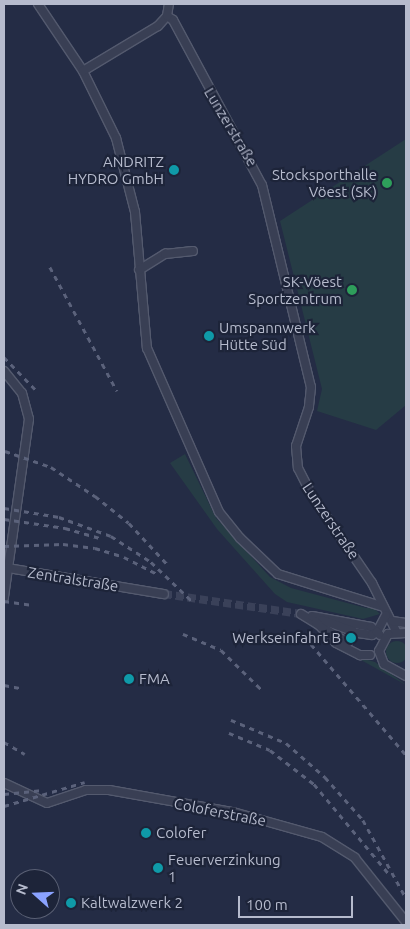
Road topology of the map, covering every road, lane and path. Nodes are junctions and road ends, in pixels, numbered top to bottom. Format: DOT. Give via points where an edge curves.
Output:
graph roads {
  1 [pos="38,4"];
  2 [pos="169,4"];
  3 [pos="167,16"];
  4 [pos="83,71"];
  5 [pos="193,251"];
  6 [pos="140,270"];
  7 [pos="4,371"];
  8 [pos="8,568"];
  9 [pos="164,594"];
  10 [pos="4,598"];
  11 [pos="382,606"];
  12 [pos="386,615"];
  13 [pos="314,619"];
  14 [pos="392,622"];
  15 [pos="406,623"];
  16 [pos="377,632"];
  17 [pos="401,632"];
  18 [pos="386,636"];
  19 [pos="370,655"];
  20 [pos="381,660"];
  21 [pos="406,669"];
  22 [pos="396,671"];
  23 [pos="406,676"];
  24 [pos="4,783"];
  25 [pos="406,922"];
  1 -- 4 [label="street"];
  2 -- 3 [label="street"];
  3 -- 4 [label="street" via="158,26"];
  3 -- 11 [label="street, Lunzerstraße" via="173,20 198,72 259,175 311,387 309,407 296,446 298,468 311,494 372,583"];
  4 -- 6 [label="street" via="106,113 124,164 135,212"];
  5 -- 6 [label="street" via="170,252"];
  6 -- 11 [label="street" via="144,335 152,364 222,516 278,574"];
  7 -- 8 [label="street, Zentralstraße" via="22,393 29,420"];
  8 -- 9 [label="street, Zentralstraße"];
  8 -- 10 [label="street"];
  11 -- 12 [label="street, Lunzerstraße"];
  12 -- 14 [label="street, Lunzerstraße"];
  12 -- 16 [label="street"];
  12 -- 18 [label="street, Lunzerstraße"];
  13 -- 16 [label="street" via="371,627"];
  13 -- 16 [label="street" via="356,632 372,635"];
  13 -- 19 [label="street"];
  13 -- 19 [label="street" via="336,642 360,654"];
  14 -- 15 [label="street"];
  14 -- 17 [label="street, Lunzerstraße"];
  15 -- 17 [label="street"];
  16 -- 18 [label="street"];
  17 -- 18 [label="street"];
  18 -- 20 [label="street, Lunzerstraße" via="379,651"];
  19 -- 20 [label="street"];
  20 -- 22 [label="street"];
  21 -- 22 [label="street"];
  22 -- 23 [label="street"];
  24 -- 25 [label="street, Coloferstraße" via="47,803 86,790 109,790 233,812 322,837 355,858"];
}
